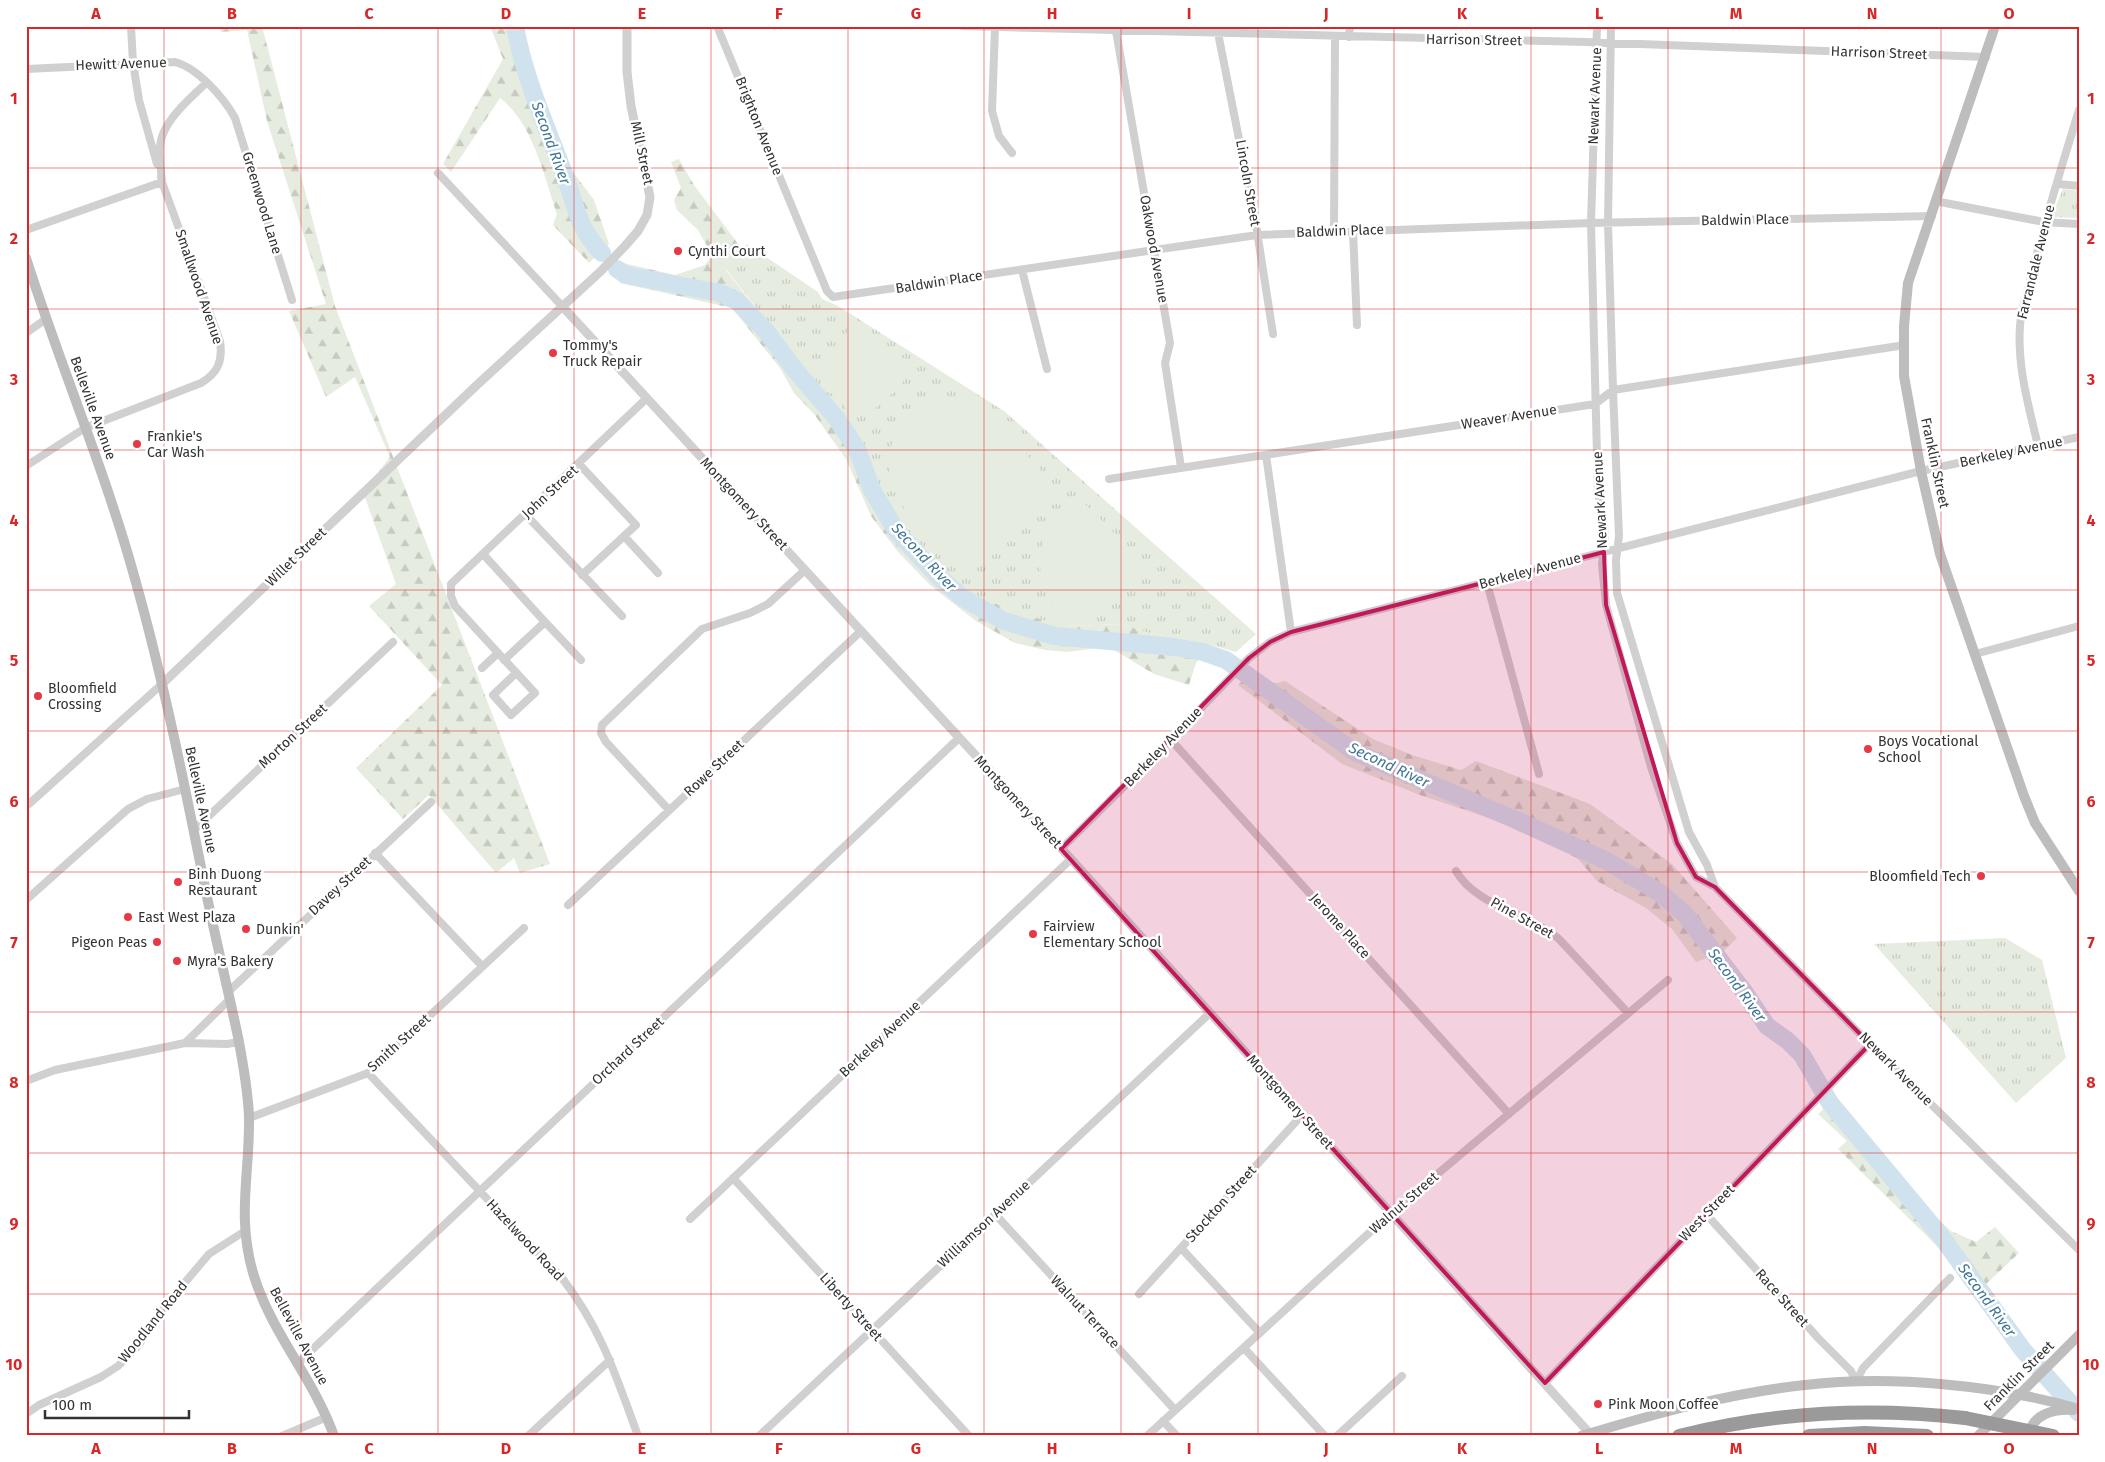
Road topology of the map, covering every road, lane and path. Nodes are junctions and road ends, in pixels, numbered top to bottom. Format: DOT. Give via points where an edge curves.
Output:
graph roads {
  1 [pos="131,26"];
  2 [pos="626,26"];
  3 [pos="718,26"];
  4 [pos="962,26"];
  5 [pos="1350,26"];
  6 [pos="1598,26"];
  7 [pos="1611,26"];
  8 [pos="1995,26"];
  9 [pos="995,27"];
  10 [pos="1025,28"];
  11 [pos="1134,29"];
  12 [pos="1116,31"];
  13 [pos="1218,33"];
  14 [pos="1335,36"];
  15 [pos="1349,37"];
  16 [pos="1597,42"];
  17 [pos="1611,43"];
  18 [pos="1986,57"];
  19 [pos="133,63"];
  20 [pos="26,69"];
  21 [pos="206,83"];
  22 [pos="229,108"];
  23 [pos="2079,110"];
  24 [pos="1012,153"];
  25 [pos="438,172"];
  26 [pos="162,182"];
  27 [pos="2058,184"];
  28 [pos="2079,186"];
  29 [pos="1935,201"];
  30 [pos="1932,216"];
  31 [pos="2044,222"];
  32 [pos="1591,223"];
  33 [pos="1608,223"];
  34 [pos="2079,224"];
  35 [pos="800,225"];
  36 [pos="26,230"];
  37 [pos="1353,231"];
  38 [pos="1334,232"];
  39 [pos="1257,235"];
  40 [pos="1155,251"];
  41 [pos="26,258"];
  42 [pos="1022,270"];
  43 [pos="292,300"];
  44 [pos="562,306"];
  45 [pos="46,319"];
  46 [pos="1357,325"];
  47 [pos="26,333"];
  48 [pos="1274,334"];
  49 [pos="1905,344"];
  50 [pos="1047,369"];
  51 [pos="1612,390"];
  52 [pos="647,398"];
  53 [pos="1596,404"];
  54 [pos="85,428"];
  55 [pos="2079,437"];
  56 [pos="2038,446"];
  57 [pos="1266,455"];
  58 [pos="579,464"];
  59 [pos="26,466"];
  60 [pos="1181,467"];
  61 [pos="1921,470"];
  62 [pos="1109,479"];
  63 [pos="525,514"];
  64 [pos="624,536"];
  65 [pos="1618,548"];
  66 [pos="1604,552"];
  67 [pos="483,554"];
  68 [pos="805,570"];
  69 [pos="658,573"];
  70 [pos="582,575"];
  71 [pos="1487,583"];
  72 [pos="622,616"];
  73 [pos="545,622"];
  74 [pos="2079,626"];
  75 [pos="861,631"];
  76 [pos="1291,632"];
  77 [pos="393,642"];
  78 [pos="498,653"];
  79 [pos="1975,654"];
  80 [pos="504,660"];
  81 [pos="581,660"];
  82 [pos="482,668"];
  83 [pos="516,673"];
  84 [pos="162,684"];
  85 [pos="959,738"];
  86 [pos="1171,740"];
  87 [pos="1539,774"];
  88 [pos="185,789"];
  89 [pos="431,802"];
  90 [pos="26,804"];
  91 [pos="669,810"];
  92 [pos="194,830"];
  93 [pos="1061,849"];
  94 [pos="375,853"];
  95 [pos="1071,860"];
  96 [pos="1456,871"];
  97 [pos="1715,887"];
  98 [pos="2079,891"];
  99 [pos="26,900"];
  100 [pos="568,905"];
  101 [pos="524,928"];
  102 [pos="482,966"];
  103 [pos="1668,980"];
  104 [pos="229,995"];
  105 [pos="1210,1013"];
  106 [pos="1628,1014"];
  107 [pos="239,1042"];
  108 [pos="185,1043"];
  109 [pos="1870,1044"];
  110 [pos="368,1073"];
  111 [pos="26,1082"];
  112 [pos="1509,1114"];
  113 [pos="1302,1115"];
  114 [pos="249,1118"];
  115 [pos="733,1178"];
  116 [pos="480,1191"];
  117 [pos="1391,1213"];
  118 [pos="995,1214"];
  119 [pos="1706,1214"];
  120 [pos="690,1219"];
  121 [pos="245,1231"];
  122 [pos="1181,1248"];
  123 [pos="2079,1250"];
  124 [pos="1950,1278"];
  125 [pos="1139,1294"];
  126 [pos="872,1329"];
  127 [pos="1260,1333"];
  128 [pos="2079,1335"];
  129 [pos="1244,1348"];
  130 [pos="610,1360"];
  131 [pos="297,1364"];
  132 [pos="1402,1376"];
  133 [pos="1856,1382"];
  134 [pos="1545,1383"];
  135 [pos="2019,1395"];
  136 [pos="1175,1410"];
  137 [pos="2079,1410"];
  138 [pos="26,1414"];
  139 [pos="327,1417"];
  140 [pos="1163,1421"];
  141 [pos="1588,1435"];
  142 [pos="282,1436"];
  143 [pos="334,1436"];
  144 [pos="528,1436"];
  145 [pos="638,1436"];
  146 [pos="759,1436"];
  147 [pos="969,1436"];
  148 [pos="1147,1436"];
  149 [pos="1177,1436"];
  150 [pos="1325,1436"];
  151 [pos="1337,1436"];
  152 [pos="1679,1436"];
  153 [pos="1809,1436"];
  154 [pos="1927,1436"];
  155 [pos="1978,1436"];
  156 [pos="2029,1436"];
  157 [pos="2053,1436"];
  1 -- 19 [label="street, Smallwood Avenue"];
  2 -- 44 [label="street, Mill Street" via="631,106 650,197 647,215 638,231 618,253"];
  3 -- 35 [label="street, Brighton Avenue"];
  4 -- 9 [label="street, Harrison Street"];
  5 -- 15 [label="street"];
  6 -- 16 [label="street, Newark Avenue"];
  7 -- 17 [label="street, Newark Avenue"];
  8 -- 18 [label="main road, Franklin Street"];
  9 -- 10 [label="street, Harrison Street"];
  9 -- 24 [label="street" via="992,110 999,136"];
  10 -- 12 [label="street, Harrison Street"];
  11 -- 12 [label="street, Harrison Street"];
  11 -- 13 [label="street, Harrison Street"];
  12 -- 40 [label="street, Oakwood Avenue"];
  13 -- 14 [label="street, Harrison Street"];
  13 -- 39 [label="street, Lincoln Street"];
  14 -- 15 [label="street, Harrison Street"];
  14 -- 38 [label="street"];
  15 -- 16 [label="street, Harrison Street"];
  16 -- 17 [label="street, Harrison Street"];
  16 -- 32 [label="street, Newark Avenue"];
  17 -- 18 [label="street, Harrison Street"];
  17 -- 33 [label="street, Newark Avenue"];
  18 -- 29 [label="main road, Franklin Street"];
  19 -- 20 [label="street, Hewitt Avenue"];
  19 -- 21 [label="street, Hewitt Avenue" via="175,62"];
  19 -- 26 [label="street, Smallwood Avenue" via="139,100"];
  21 -- 22 [label="street, Hewitt Avenue"];
  21 -- 26 [label="street, Smallwood Avenue" via="162,135"];
  22 -- 43 [label="street, Greenwood Lane" via="235,118"];
  23 -- 27 [label="street, Farrandale Avenue"];
  25 -- 44 [label="street, Montgomery Street"];
  26 -- 36 [label="street"];
  26 -- 54 [label="street, Smallwood Avenue" via="220,341 220,362 216,371 201,383"];
  27 -- 28 [label="street"];
  27 -- 31 [label="street, Farrandale Avenue"];
  29 -- 30 [label="main road, Franklin Street"];
  29 -- 31 [label="street"];
  30 -- 33 [label="street, Baldwin Place"];
  30 -- 49 [label="main road, Franklin Street" via="1908,283"];
  31 -- 34 [label="street"];
  31 -- 56 [label="street, Farrandale Avenue" via="2020,325 2020,355"];
  32 -- 33 [label="street, Baldwin Place"];
  32 -- 37 [label="street, Baldwin Place"];
  32 -- 53 [label="street, Newark Avenue"];
  33 -- 51 [label="street, Newark Avenue"];
  35 -- 42 [label="street, Baldwin Place" via="827,291 834,297"];
  37 -- 38 [label="street, Baldwin Place"];
  37 -- 46 [label="street"];
  38 -- 39 [label="street, Baldwin Place"];
  39 -- 40 [label="street, Baldwin Place"];
  39 -- 48 [label="street, Lincoln Street"];
  40 -- 42 [label="street, Baldwin Place"];
  40 -- 60 [label="street, Oakwood Avenue" via="1170,343 1165,363"];
  41 -- 45 [label="main road, Belleville Avenue"];
  42 -- 50 [label="street"];
  44 -- 52 [label="street, Montgomery Street"];
  44 -- 84 [label="street, Willet Street"];
  45 -- 47 [label="street"];
  45 -- 54 [label="main road, Belleville Avenue"];
  49 -- 51 [label="street"];
  49 -- 61 [label="main road, Franklin Street" via="1904,376"];
  51 -- 53 [label="street"];
  51 -- 65 [label="street, Newark Avenue"];
  52 -- 58 [label="street, John Street"];
  52 -- 68 [label="street, Montgomery Street"];
  53 -- 57 [label="street, Weaver Avenue"];
  53 -- 66 [label="street, Newark Avenue" via="1598,494 1603,512"];
  54 -- 59 [label="street, Smallwood Avenue"];
  54 -- 84 [label="main road, Belleville Avenue" via="134,577"];
  55 -- 56 [label="street, Berkeley Avenue"];
  56 -- 61 [label="street, Berkeley Avenue"];
  57 -- 60 [label="street, Weaver Avenue"];
  57 -- 76 [label="street"];
  58 -- 63 [label="street, John Street"];
  58 -- 64 [label="street" via="636,525"];
  60 -- 62 [label="street, Weaver Avenue"];
  61 -- 65 [label="street, Berkeley Avenue"];
  61 -- 79 [label="main road, Franklin Street" via="1940,554"];
  63 -- 67 [label="street, John Street"];
  63 -- 70 [label="street"];
  64 -- 69 [label="street"];
  64 -- 70 [label="street"];
  65 -- 66 [label="street, Berkeley Avenue"];
  65 -- 97 [label="street, Newark Avenue" via="1617,593 1689,832"];
  66 -- 71 [label="street, Berkeley Avenue"];
  66 -- 97 [label="street, Newark Avenue" via="1606,605 1651,767 1677,843 1696,877"];
  67 -- 73 [label="street"];
  67 -- 78 [label="street, John Street" via="451,584 451,596 455,606"];
  68 -- 75 [label="street, Montgomery Street"];
  68 -- 91 [label="street" via="768,604 702,628 602,724 601,733 606,742"];
  70 -- 72 [label="street"];
  71 -- 76 [label="street, Berkeley Avenue"];
  71 -- 87 [label="street"];
  73 -- 80 [label="street"];
  73 -- 81 [label="street"];
  74 -- 79 [label="street"];
  75 -- 85 [label="street, Montgomery Street"];
  75 -- 91 [label="street, Rowe Street"];
  76 -- 86 [label="street, Berkeley Avenue" via="1270,642 1249,658"];
  77 -- 92 [label="street, Morton Street"];
  78 -- 80 [label="street"];
  78 -- 82 [label="street"];
  79 -- 98 [label="main road, Franklin Street" via="2035,823"];
  80 -- 83 [label="street"];
  83 -- 83 [label="street" via="535,693 511,715 493,695"];
  84 -- 88 [label="main road, Belleville Avenue"];
  84 -- 90 [label="street, Willet Street"];
  85 -- 93 [label="street, Montgomery Street"];
  85 -- 116 [label="street, Orchard Street"];
  86 -- 93 [label="street, Berkeley Avenue"];
  86 -- 112 [label="street, Jerome Place"];
  88 -- 92 [label="main road, Belleville Avenue"];
  88 -- 99 [label="street" via="147,799 128,809"];
  89 -- 94 [label="street, Davey Street"];
  91 -- 100 [label="street, Rowe Street"];
  92 -- 104 [label="main road, Belleville Avenue"];
  93 -- 95 [label="street, Montgomery Street"];
  94 -- 102 [label="street"];
  94 -- 104 [label="street, Davey Street"];
  95 -- 105 [label="street, Montgomery Street"];
  95 -- 115 [label="street, Berkeley Avenue"];
  96 -- 106 [label="street, Pine Street" via="1470,890 1559,938"];
  97 -- 109 [label="street, Newark Avenue"];
  101 -- 102 [label="street, Smith Street"];
  102 -- 110 [label="street, Smith Street"];
  103 -- 106 [label="street, Walnut Street"];
  104 -- 107 [label="main road, Belleville Avenue"];
  104 -- 108 [label="street, Davey Street"];
  105 -- 113 [label="street, Montgomery Street"];
  105 -- 118 [label="street, Williamson Avenue"];
  106 -- 112 [label="street, Walnut Street"];
  107 -- 108 [label="street"];
  107 -- 114 [label="main road, Belleville Avenue"];
  108 -- 111 [label="street" via="55,1070"];
  109 -- 119 [label="street, West Street"];
  109 -- 123 [label="street, Newark Avenue"];
  110 -- 114 [label="street, Smith Street"];
  110 -- 116 [label="street, Hazelwood Road"];
  112 -- 117 [label="street, Walnut Street"];
  113 -- 117 [label="street, Montgomery Street"];
  113 -- 122 [label="street, Stockton Street"];
  114 -- 121 [label="main road, Belleville Avenue"];
  115 -- 120 [label="street, Berkeley Avenue"];
  115 -- 126 [label="street, Liberty Street"];
  116 -- 130 [label="street, Hazelwood Road" via="572,1291 596,1328"];
  116 -- 131 [label="street, Orchard Street"];
  117 -- 127 [label="street, Walnut Street"];
  117 -- 134 [label="street, Montgomery Street"];
  118 -- 126 [label="street, Williamson Avenue"];
  118 -- 136 [label="street, Walnut Terrace"];
  119 -- 133 [label="street, Race Street" via="1850,1371"];
  119 -- 134 [label="street, West Street"];
  121 -- 131 [label="main road, Belleville Avenue" via="263,1300"];
  121 -- 138 [label="street, Woodland Road" via="209,1254 165,1306 138,1346 118,1366 101,1378"];
  122 -- 125 [label="street, Stockton Street"];
  122 -- 127 [label="street"];
  124 -- 133 [label="street" via="1864,1368"];
  126 -- 146 [label="street, Williamson Avenue"];
  126 -- 147 [label="street, Liberty Street"];
  127 -- 129 [label="street, Walnut Street"];
  128 -- 135 [label="main road, Franklin Street"];
  129 -- 136 [label="street, Walnut Street"];
  129 -- 150 [label="street"];
  130 -- 144 [label="street"];
  130 -- 145 [label="street, Hazelwood Road"];
  131 -- 139 [label="main road, Belleville Avenue"];
  132 -- 151 [label="street"];
  133 -- 135 [label="main road" via="1952,1386"];
  133 -- 141 [label="main road" via="1808,1384 1734,1396"];
  134 -- 141 [label="street, Montgomery Street"];
  135 -- 137 [label="main road"];
  135 -- 155 [label="main road, Franklin Street"];
  136 -- 140 [label="street, Walnut Street"];
  137 -- 156 [label="main road" via="2051,1412 2036,1420"];
  139 -- 142 [label="street"];
  139 -- 143 [label="main road, Belleville Avenue"];
  140 -- 148 [label="street, Walnut Street"];
  140 -- 149 [label="street"];
  152 -- 157 [label="highway, bridge" via="1742,1422 1831,1412 1965,1418"];
  153 -- 154 [label="highway" via="1865,1433"];
}
